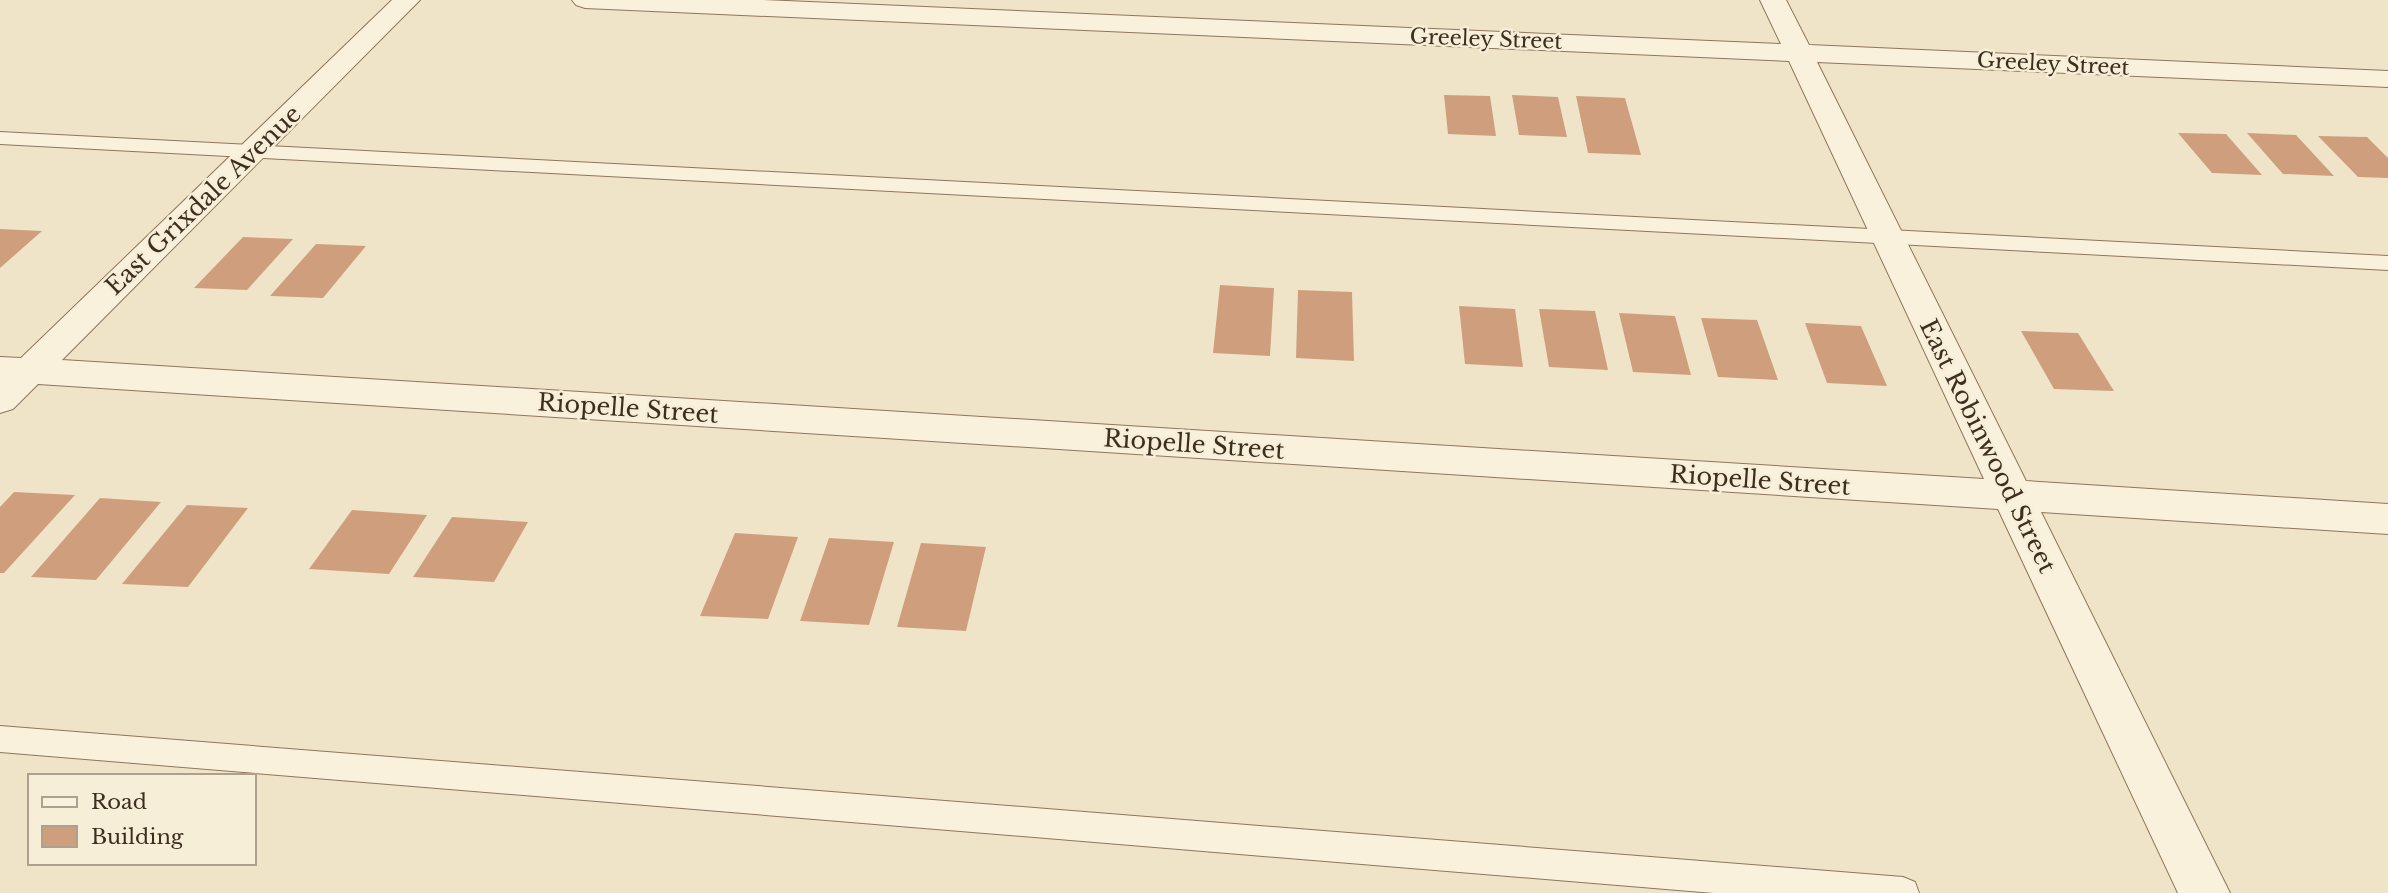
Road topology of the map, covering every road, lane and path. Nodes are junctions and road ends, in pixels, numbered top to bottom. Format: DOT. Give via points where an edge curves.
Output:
graph roads {
  1 [pos="407,0"];
  2 [pos="585,0"];
  3 [pos="1773,0"];
  4 [pos="1798,52"];
  5 [pos="2388,79"];
  6 [pos="0,138"];
  7 [pos="253,151"];
  8 [pos="1888,238"];
  9 [pos="2388,263"];
  10 [pos="15,370"];
  11 [pos="0,400"];
  12 [pos="2012,496"];
  13 [pos="2388,519"];
  14 [pos="0,739"];
  15 [pos="1903,893"];
  16 [pos="2204,893"];
  1 -- 7 [label="street, East Grixdale Avenue"];
  2 -- 4 [label="street, Greeley Street"];
  3 -- 4 [label="street, East Robinwood Street"];
  4 -- 5 [label="street, Greeley Street"];
  4 -- 8 [label="street, East Robinwood Street"];
  6 -- 7 [label="lane"];
  7 -- 8 [label="lane"];
  7 -- 10 [label="street, East Grixdale Avenue"];
  8 -- 9 [label="lane"];
  8 -- 12 [label="street, East Robinwood Street"];
  10 -- 11 [label="street, East Grixdale Avenue"];
  10 -- 12 [label="street, Riopelle Street"];
  12 -- 13 [label="street, Riopelle Street"];
  12 -- 16 [label="street, East Robinwood Street"];
  14 -- 15 [label="lane"];
}
